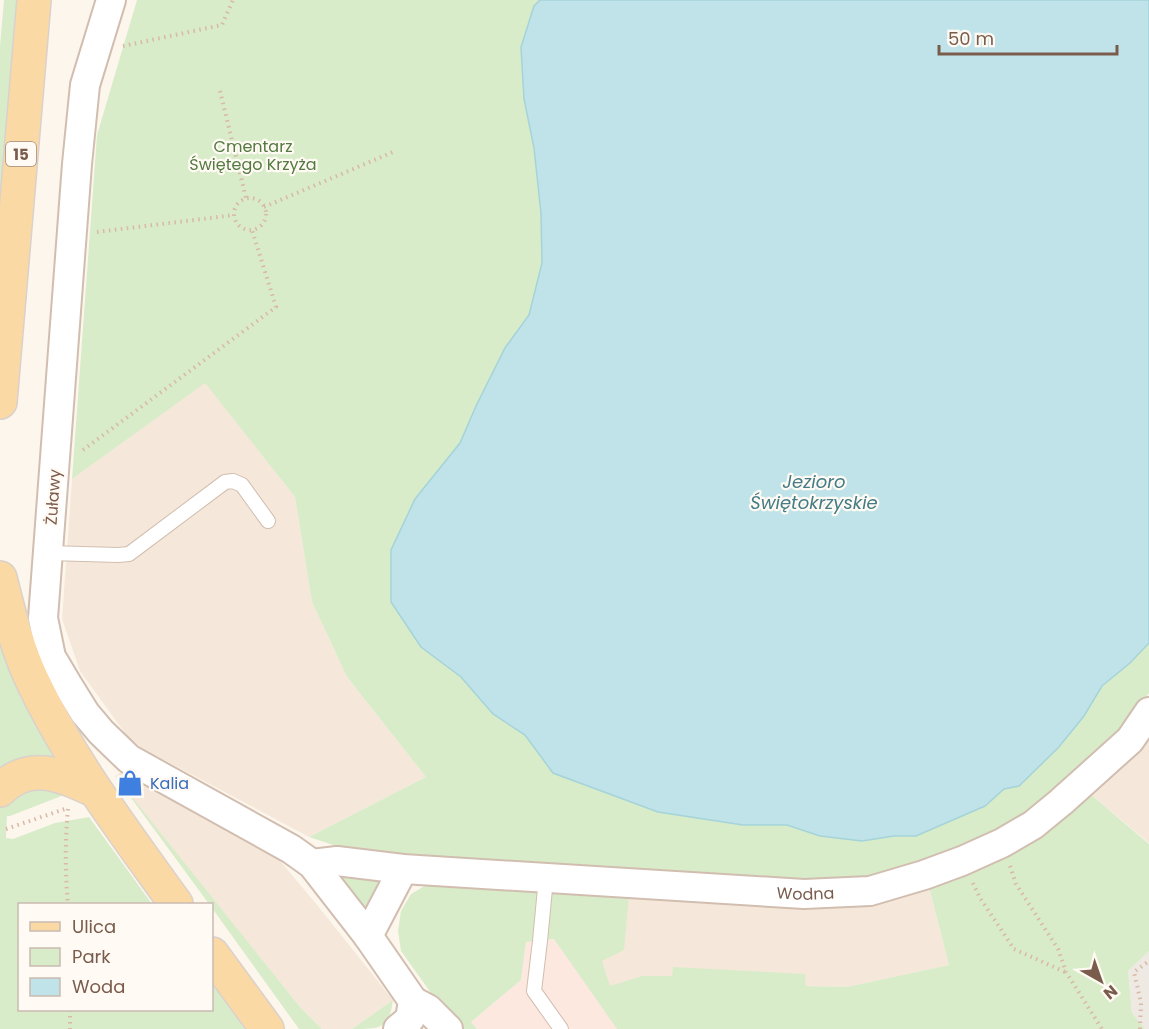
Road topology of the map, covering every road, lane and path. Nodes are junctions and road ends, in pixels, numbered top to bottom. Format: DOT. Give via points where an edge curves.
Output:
graph roads {
  1 [pos="34,0"];
  2 [pos="111,0"];
  3 [pos="233,0"];
  4 [pos="114,49"];
  5 [pos="220,91"];
  6 [pos="393,152"];
  7 [pos="246,198"];
  8 [pos="264,207"];
  9 [pos="234,215"];
  10 [pos="252,230"];
  11 [pos="90,233"];
  12 [pos="0,402"];
  13 [pos="83,450"];
  14 [pos="268,522"];
  15 [pos="48,553"];
  16 [pos="0,578"];
  17 [pos="1149,712"];
  18 [pos="0,790"];
  19 [pos="94,790"];
  20 [pos="68,808"];
  21 [pos="52,813"];
  22 [pos="6,829"];
  23 [pos="1002,843"];
  24 [pos="962,861"];
  25 [pos="312,864"];
  26 [pos="403,869"];
  27 [pos="546,878"];
  28 [pos="68,903"];
  29 [pos="175,903"];
  30 [pos="368,936"];
  31 [pos="213,955"];
  32 [pos="1149,961"];
  33 [pos="1066,972"];
  34 [pos="413,1001"];
  35 [pos="70,1011"];
  36 [pos="70,1029"];
  37 [pos="267,1029"];
  38 [pos="398,1029"];
  39 [pos="448,1029"];
  40 [pos="561,1029"];
  41 [pos="1102,1029"];
  42 [pos="1140,1029"];
  1 -- 12 [label="main road, 15"];
  2 -- 15 [label="street, Żuławy" via="85,85"];
  3 -- 4 [label="path" via="222,25"];
  5 -- 7 [label="path"];
  6 -- 8 [label="path"];
  7 -- 8 [label="path" via="257,200"];
  7 -- 9 [label="path" via="238,203"];
  8 -- 10 [label="path" via="264,222"];
  9 -- 10 [label="path" via="238,225"];
  9 -- 11 [label="path"];
  10 -- 13 [label="path" via="276,308"];
  14 -- 15 [label="lane" via="242,485 225,482 129,554"];
  15 -- 25 [label="street, Żuławy" via="44,618 51,657 90,720 129,759"];
  16 -- 19 [label="main road" via="32,681"];
  17 -- 23 [label="street, Wodna" via="1130,740 1061,802"];
  18 -- 19 [label="main road" via="25,774 42,772 66,777"];
  19 -- 29 [label="main road"];
  20 -- 28 [label="path"];
  21 -- 22 [label="path"];
  23 -- 24 [label="street, Wodna"];
  23 -- 33 [label="path" via="1016,884 1058,949"];
  24 -- 27 [label="street, Wodna" via="870,891 804,894"];
  24 -- 33 [label="path" via="980,898 1014,949"];
  25 -- 26 [label="street, Wodna" via="337,861"];
  25 -- 30 [label="street, Żuławy"];
  26 -- 27 [label="street, Wodna"];
  26 -- 30 [label="street"];
  27 -- 40 [label="lane" via="534,992"];
  30 -- 34 [label="street, Żuławy"];
  31 -- 37 [label="main road"];
  32 -- 42 [label="path" via="1134,972 1141,1003"];
  33 -- 41 [label="path"];
  34 -- 38 [label="street" via="410,1019"];
  34 -- 39 [label="street, Żuławy" via="428,1009"];
  35 -- 36 [label="path"];
}
